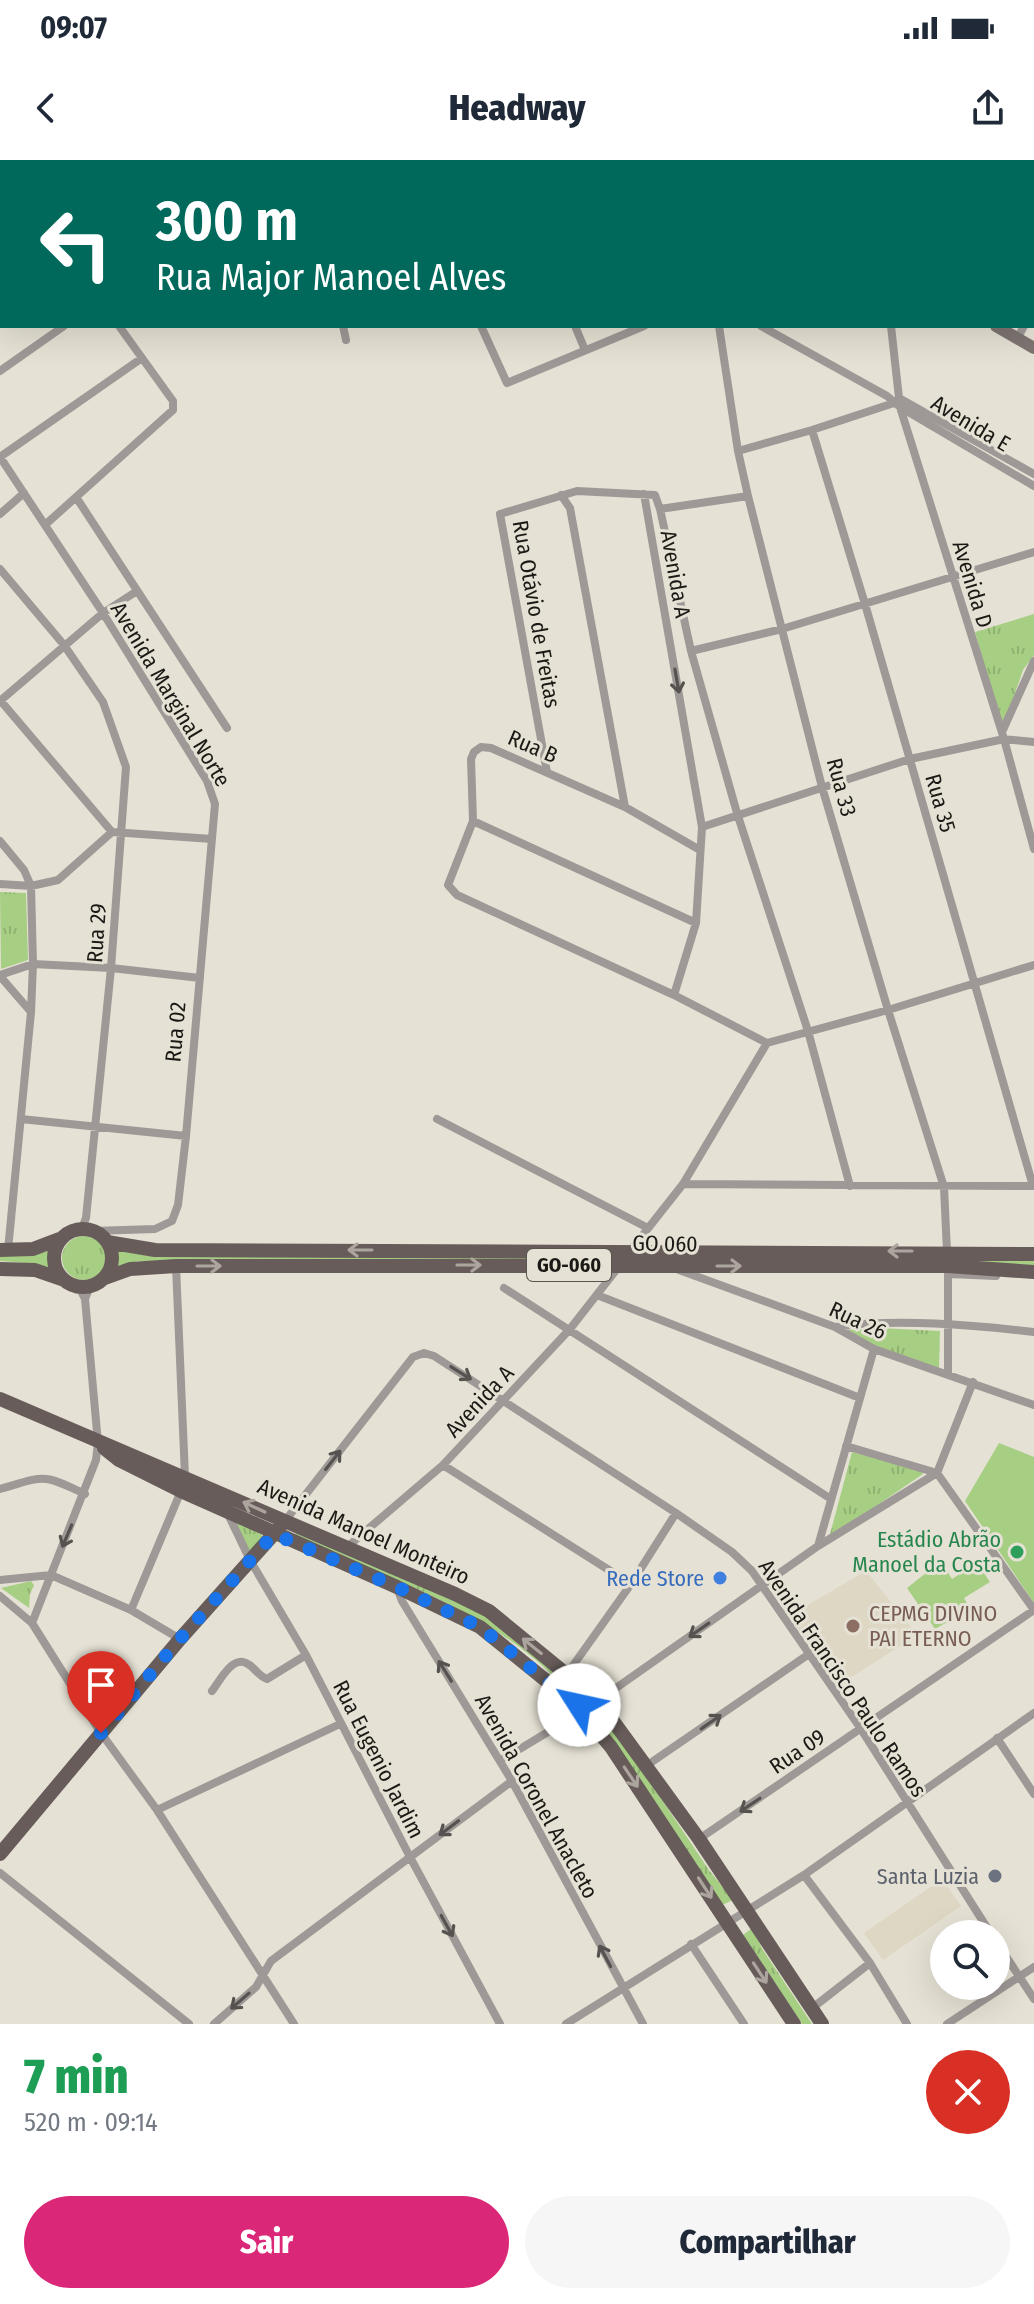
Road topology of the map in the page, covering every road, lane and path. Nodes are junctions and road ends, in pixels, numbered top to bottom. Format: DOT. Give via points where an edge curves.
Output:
graph roads {
  1 [pos="61,328"];
  2 [pos="120,328"];
  3 [pos="343,328"];
  4 [pos="482,328"];
  5 [pos="576,328"];
  6 [pos="639,328"];
  7 [pos="719,328"];
  8 [pos="765,328"];
  9 [pos="891,328"];
  10 [pos="999,328"];
  11 [pos="1023,328"];
  12 [pos="1017,339"];
  13 [pos="346,340"];
  14 [pos="1034,348"];
  15 [pos="585,350"];
  16 [pos="142,358"];
  17 [pos="0,371"];
  18 [pos="895,401"];
  19 [pos="812,430"];
  20 [pos="956,435"];
  21 [pos="738,451"];
  22 [pos="0,457"];
  23 [pos="1034,474"];
  24 [pos="1034,486"];
  25 [pos="580,491"];
  26 [pos="24,493"];
  27 [pos="644,494"];
  28 [pos="561,495"];
  29 [pos="748,496"];
  30 [pos="76,497"];
  31 [pos="570,508"];
  32 [pos="660,509"];
  33 [pos="0,514"];
  34 [pos="46,524"];
  35 [pos="1034,552"];
  36 [pos="0,569"];
  37 [pos="951,577"];
  38 [pos="137,591"];
  39 [pos="865,604"];
  40 [pos="103,613"];
  41 [pos="782,629"];
  42 [pos="687,634"];
  43 [pos="669,637"];
  44 [pos="64,645"];
  45 [pos="691,651"];
  46 [pos="1034,661"];
  47 [pos="0,700"];
  48 [pos="227,728"];
  49 [pos="1003,736"];
  50 [pos="1034,742"];
  51 [pos="910,759"];
  52 [pos="547,772"];
  53 [pos="822,787"];
  54 [pos="625,807"];
  55 [pos="737,813"];
  56 [pos="473,821"];
  57 [pos="702,827"];
  58 [pos="116,833"];
  59 [pos="212,839"];
  60 [pos="0,841"];
  61 [pos="1034,849"];
  62 [pos="700,850"];
  63 [pos="0,884"];
  64 [pos="31,886"];
  65 [pos="696,923"];
  66 [pos="33,964"];
  67 [pos="1034,965"];
  68 [pos="111,968"];
  69 [pos="0,976"];
  70 [pos="200,978"];
  71 [pos="974,983"];
  72 [pos="674,995"];
  73 [pos="888,1010"];
  74 [pos="31,1012"];
  75 [pos="808,1031"];
  76 [pos="767,1043"];
  77 [pos="21,1119"];
  78 [pos="437,1119"];
  79 [pos="96,1127"];
  80 [pos="186,1136"];
  81 [pos="683,1184"];
  82 [pos="850,1186"];
  83 [pos="1033,1186"];
  84 [pos="944,1187"];
  85 [pos="648,1228"];
  86 [pos="95,1231"];
  87 [pos="62,1238"];
  88 [pos="4,1250"];
  89 [pos="631,1250"];
  90 [pos="1034,1254"];
  91 [pos="620,1264"];
  92 [pos="948,1264"];
  93 [pos="176,1266"];
  94 [pos="667,1266"];
  95 [pos="0,1269"];
  96 [pos="1028,1271"];
  97 [pos="105,1278"];
  98 [pos="64,1280"];
  99 [pos="504,1288"];
  100 [pos="85,1291"];
  101 [pos="597,1295"];
  102 [pos="949,1326"];
  103 [pos="835,1327"];
  104 [pos="570,1329"];
  105 [pos="1034,1332"];
  106 [pos="874,1349"];
  107 [pos="948,1375"];
  108 [pos="973,1382"];
  109 [pos="860,1398"];
  110 [pos="0,1399"];
  111 [pos="506,1401"];
  112 [pos="1034,1405"];
  113 [pos="98,1443"];
  114 [pos="846,1446"];
  115 [pos="443,1465"];
  116 [pos="937,1473"];
  117 [pos="174,1477"];
  118 [pos="0,1489"];
  119 [pos="181,1491"];
  120 [pos="85,1494"];
  121 [pos="831,1499"];
  122 [pos="226,1512"];
  123 [pos="676,1513"];
  124 [pos="285,1521"];
  125 [pos="274,1534"];
  126 [pos="818,1546"];
  127 [pos="347,1547"];
  128 [pos="250,1560"];
  129 [pos="51,1575"];
  130 [pos="0,1580"];
  131 [pos="631,1584"];
  132 [pos="763,1585"];
  133 [pos="397,1587"];
  134 [pos="0,1596"];
  135 [pos="131,1610"];
  136 [pos="1034,1610"];
  137 [pos="32,1623"];
  138 [pos="180,1639"];
  139 [pos="809,1654"];
  140 [pos="306,1655"];
  141 [pos="567,1674"];
  142 [pos="212,1691"];
  143 [pos="597,1700"];
  144 [pos="582,1712"];
  145 [pos="1034,1713"];
  146 [pos="340,1724"];
  147 [pos="861,1729"];
  148 [pos="101,1733"];
  149 [pos="997,1738"];
  150 [pos="500,1761"];
  151 [pos="646,1766"];
  152 [pos="512,1781"];
  153 [pos="1034,1794"];
  154 [pos="906,1801"];
  155 [pos="157,1810"];
  156 [pos="699,1839"];
  157 [pos="0,1854"];
  158 [pos="410,1857"];
  159 [pos="0,1873"];
  160 [pos="804,1875"];
  161 [pos="747,1911"];
  162 [pos="982,1920"];
  163 [pos="727,1923"];
  164 [pos="691,1944"];
  165 [pos="870,1963"];
  166 [pos="1010,1963"];
  167 [pos="1034,1967"];
  168 [pos="262,1974"];
  169 [pos="1019,1977"];
  170 [pos="622,1988"];
  171 [pos="1034,1999"];
  172 [pos="811,2009"];
  173 [pos="189,2024"];
  174 [pos="214,2024"];
  175 [pos="294,2024"];
  176 [pos="500,2024"];
  177 [pos="566,2024"];
  178 [pos="643,2024"];
  179 [pos="744,2024"];
  180 [pos="794,2024"];
  181 [pos="822,2024"];
  182 [pos="907,2024"];
  183 [pos="947,2024"];
  1 -- 17 [label="street"];
  2 -- 16 [label="street"];
  3 -- 13 [label="street"];
  4 -- 15 [label="street" via="507,383"];
  5 -- 15 [label="street"];
  6 -- 15 [label="street"];
  7 -- 21 [label="street, Rua 33"];
  8 -- 18 [label="street, Avenida E"];
  9 -- 18 [label="street, Avenida D"];
  10 -- 12 [label="street"];
  11 -- 12 [label="street"];
  12 -- 14 [label="street"];
  16 -- 22 [label="street"];
  16 -- 30 [label="street" via="173,401 173,410"];
  18 -- 19 [label="street"];
  18 -- 20 [label="street, Avenida E"];
  18 -- 37 [label="street, Avenida D"];
  19 -- 21 [label="street"];
  19 -- 39 [label="street, Rua 35"];
  20 -- 23 [label="street, Avenida E"];
  20 -- 24 [label="street, Avenida E"];
  21 -- 29 [label="street, Rua 33"];
  22 -- 26 [label="street, Avenida Marginal Norte"];
  25 -- 27 [label="street, Rua Otávio de Freitas"];
  25 -- 28 [label="street, Rua Otávio de Freitas"];
  25 -- 31 [label="street"];
  26 -- 33 [label="street"];
  26 -- 34 [label="street, Avenida Marginal Norte"];
  27 -- 32 [label="street, Avenida A" via="657,496"];
  27 -- 43 [label="street, Avenida A"];
  28 -- 31 [label="street"];
  28 -- 52 [label="street, Rua Otávio de Freitas" via="500,517"];
  29 -- 32 [label="street"];
  29 -- 41 [label="street, Rua 33"];
  30 -- 34 [label="street"];
  30 -- 38 [label="street"];
  31 -- 54 [label="street"];
  32 -- 42 [label="street, Avenida A"];
  34 -- 40 [label="street, Avenida Marginal Norte"];
  35 -- 37 [label="street"];
  36 -- 44 [label="street, Rua 29"];
  37 -- 39 [label="street"];
  37 -- 49 [label="street, Avenida D"];
  38 -- 40 [label="street"];
  38 -- 48 [label="street"];
  39 -- 41 [label="street"];
  39 -- 51 [label="street, Rua 35"];
  40 -- 44 [label="street"];
  40 -- 59 [label="street, Avenida Marginal Norte" via="207,781 215,804"];
  41 -- 45 [label="street"];
  41 -- 53 [label="street, Rua 33"];
  42 -- 43 [label="street"];
  42 -- 45 [label="street, Avenida A"];
  43 -- 57 [label="street, Avenida A, one-way"];
  44 -- 47 [label="street"];
  44 -- 58 [label="street, Rua 29" via="103,702 126,767"];
  45 -- 55 [label="street, Avenida A"];
  46 -- 49 [label="street"];
  47 -- 58 [label="street"];
  49 -- 50 [label="street"];
  49 -- 51 [label="street"];
  49 -- 61 [label="street, Avenida D"];
  51 -- 53 [label="street"];
  51 -- 71 [label="street, Rua 35"];
  52 -- 54 [label="street, Rua B"];
  52 -- 56 [label="street, Rua B" via="481,747 471,759"];
  53 -- 55 [label="street"];
  53 -- 73 [label="street, Rua 33"];
  54 -- 62 [label="street, Rua B"];
  55 -- 57 [label="street"];
  55 -- 75 [label="street, Avenida A"];
  56 -- 65 [label="street"];
  56 -- 72 [label="street, Rua B" via="448,885 457,895"];
  57 -- 62 [label="street, Avenida A"];
  58 -- 59 [label="street"];
  58 -- 64 [label="street" via="58,880"];
  58 -- 68 [label="street, Rua 29"];
  59 -- 70 [label="street, Avenida Marginal Norte"];
  60 -- 64 [label="street"];
  62 -- 65 [label="street, Avenida A"];
  63 -- 64 [label="street"];
  64 -- 66 [label="street"];
  65 -- 72 [label="street, Avenida A"];
  66 -- 68 [label="street, Rua 02"];
  66 -- 69 [label="street, Rua 02"];
  66 -- 74 [label="street"];
  67 -- 71 [label="street"];
  68 -- 70 [label="street, Rua 02"];
  68 -- 79 [label="street, Rua 29"];
  69 -- 74 [label="street"];
  70 -- 80 [label="street, Rua 02"];
  71 -- 73 [label="street"];
  71 -- 83 [label="street, Rua 35"];
  72 -- 76 [label="street"];
  73 -- 75 [label="street"];
  73 -- 84 [label="street, Rua 33"];
  74 -- 77 [label="street"];
  75 -- 76 [label="street"];
  75 -- 82 [label="street, Avenida A"];
  76 -- 81 [label="street"];
  77 -- 79 [label="street"];
  77 -- 88 [label="street"];
  78 -- 85 [label="street"];
  79 -- 80 [label="street"];
  79 -- 86 [label="street, Rua 29"];
  80 -- 86 [label="street, Rua 02" via="172,1221 155,1229"];
  81 -- 82 [label="street"];
  81 -- 85 [label="street"];
  82 -- 84 [label="street"];
  83 -- 84 [label="street"];
  84 -- 92 [label="street, Rua 33"];
  85 -- 89 [label="street"];
  86 -- 87 [label="main road"];
  89 -- 86 [label="main road, GO 060 / GO-060, one-way" via="155,1250"];
  86 -- 97 [label="main road" via="112,1254"];
  87 -- 88 [label="main road" via="33,1249"];
  87 -- 98 [label="main road" via="54,1255"];
  92 -- 89 [label="main road, GO 060 / GO-060, one-way"];
  90 -- 92 [label="main road, GO 060 / GO-060"];
  93 -- 91 [label="main road, GO 060 / GO-060, one-way"];
  91 -- 94 [label="main road, GO 060 / GO-060"];
  91 -- 101 [label="street, Avenida A"];
  94 -- 92 [label="main road, GO 060 / GO-060, one-way"];
  92 -- 96 [label="main road, GO 060 / GO-060"];
  92 -- 102 [label="street, Rua 33"];
  93 -- 97 [label="main road, GO 060 / GO-060" via="130,1269"];
  93 -- 117 [label="street"];
  94 -- 103 [label="street, Rua 26"];
  95 -- 98 [label="main road" via="35,1270"];
  97 -- 100 [label="main road, GO-060"];
  98 -- 100 [label="main road"];
  99 -- 104 [label="street"];
  100 -- 113 [label="street"];
  101 -- 104 [label="street, Avenida A"];
  101 -- 109 [label="street"];
  102 -- 103 [label="street"];
  102 -- 105 [label="street"];
  102 -- 107 [label="street, Rua 33"];
  103 -- 106 [label="street, Rua 26"];
  104 -- 111 [label="street, Avenida A"];
  104 -- 121 [label="street"];
  106 -- 107 [label="street, Rua 26"];
  106 -- 109 [label="street"];
  107 -- 108 [label="street, Rua 26"];
  108 -- 112 [label="street, Rua 26"];
  108 -- 116 [label="street"];
  109 -- 114 [label="street"];
  110 -- 113 [label="main road, Avenida Manoel Monteiro"];
  111 -- 115 [label="street, Avenida A"];
  111 -- 123 [label="street, Avenida Francisco Paulo Ramos"];
  124 -- 111 [label="street, Avenida Francisco Paulo Ramos, one-way" via="413,1357 434,1356"];
  113 -- 117 [label="main road, Avenida Manoel Monteiro" via="119,1460"];
  113 -- 120 [label="street"];
  114 -- 116 [label="street"];
  114 -- 121 [label="street"];
  115 -- 127 [label="street, Avenida A"];
  115 -- 131 [label="street"];
  116 -- 126 [label="street"];
  116 -- 136 [label="street"];
  117 -- 119 [label="main road, Avenida Manoel Monteiro"];
  124 -- 117 [label="main road, Avenida Manoel Monteiro, one-way"];
  118 -- 120 [label="street" via="40,1477"];
  119 -- 122 [label="main road, Avenida Manoel Monteiro"];
  119 -- 135 [label="street"];
  120 -- 129 [label="street, one-way"];
  121 -- 126 [label="street"];
  122 -- 125 [label="main road, Avenida Manoel Monteiro"];
  122 -- 128 [label="street, Rua Eugenio Jardim"];
  123 -- 131 [label="street"];
  123 -- 132 [label="street, Avenida Francisco Paulo Ramos" via="732,1552"];
  124 -- 125 [label="main road"];
  124 -- 127 [label="main road, Avenida Manoel Monteiro"];
  125 -- 128 [label="main road"];
  125 -- 133 [label="main road, Avenida Manoel Monteiro"];
  126 -- 132 [label="street"];
  141 -- 127 [label="main road, Avenida Manoel Monteiro, one-way" via="489,1611"];
  128 -- 138 [label="main road"];
  128 -- 140 [label="street, Rua Eugenio Jardim"];
  129 -- 130 [label="street"];
  129 -- 135 [label="street"];
  129 -- 137 [label="street"];
  131 -- 141 [label="street"];
  132 -- 139 [label="street, Avenida Francisco Paulo Ramos"];
  132 -- 143 [label="street, one-way"];
  133 -- 144 [label="main road, Avenida Manoel Monteiro" via="480,1627"];
  150 -- 133 [label="street, Avenida Coronel Anacleto, one-way"];
  134 -- 137 [label="street"];
  135 -- 138 [label="street"];
  136 -- 147 [label="street, Rua 09"];
  137 -- 148 [label="street"];
  138 -- 148 [label="main road"];
  139 -- 147 [label="street, Avenida Francisco Paulo Ramos"];
  151 -- 139 [label="street, one-way"];
  140 -- 142 [label="street" via="267,1679 238,1662"];
  140 -- 146 [label="street, Rua Eugenio Jardim"];
  141 -- 143 [label="main road, Avenida Manoel Monteiro"];
  143 -- 144 [label="main road" via="596,1715"];
  143 -- 151 [label="main road, Avenida Manoel Monteiro"];
  144 -- 150 [label="street"];
  144 -- 163 [label="main road, Avenida Manoel Monteiro, one-way" via="611,1747"];
  145 -- 149 [label="street"];
  146 -- 155 [label="street"];
  146 -- 158 [label="street, Rua Eugenio Jardim"];
  147 -- 154 [label="street, Avenida Francisco Paulo Ramos"];
  147 -- 156 [label="street, Rua 09, one-way"];
  148 -- 155 [label="street"];
  148 -- 157 [label="main road"];
  149 -- 153 [label="street"];
  149 -- 154 [label="street"];
  150 -- 152 [label="street, Avenida Coronel Anacleto"];
  151 -- 156 [label="main road, Avenida Manoel Monteiro"];
  152 -- 158 [label="street, one-way"];
  170 -- 152 [label="street, Avenida Coronel Anacleto, one-way"];
  154 -- 160 [label="street"];
  154 -- 162 [label="street, Avenida Francisco Paulo Ramos"];
  155 -- 168 [label="street"];
  156 -- 161 [label="main road, Avenida Manoel Monteiro"];
  158 -- 168 [label="street" via="271,1961"];
  158 -- 176 [label="street, Rua Eugenio Jardim, one-way"];
  159 -- 173 [label="street"];
  160 -- 161 [label="street"];
  160 -- 165 [label="street"];
  161 -- 163 [label="street"];
  161 -- 172 [label="main road, Avenida Manoel Monteiro"];
  163 -- 164 [label="street"];
  163 -- 180 [label="main road, Avenida Manoel Monteiro, one-way"];
  164 -- 170 [label="street"];
  164 -- 179 [label="street"];
  165 -- 172 [label="street"];
  165 -- 182 [label="street"];
  166 -- 169 [label="street"];
  167 -- 169 [label="street"];
  168 -- 174 [label="street, one-way" via="256,1987"];
  168 -- 175 [label="street"];
  169 -- 171 [label="street"];
  169 -- 183 [label="street"];
  170 -- 177 [label="street"];
  170 -- 178 [label="street, Avenida Coronel Anacleto"];
  172 -- 181 [label="main road"];
}
